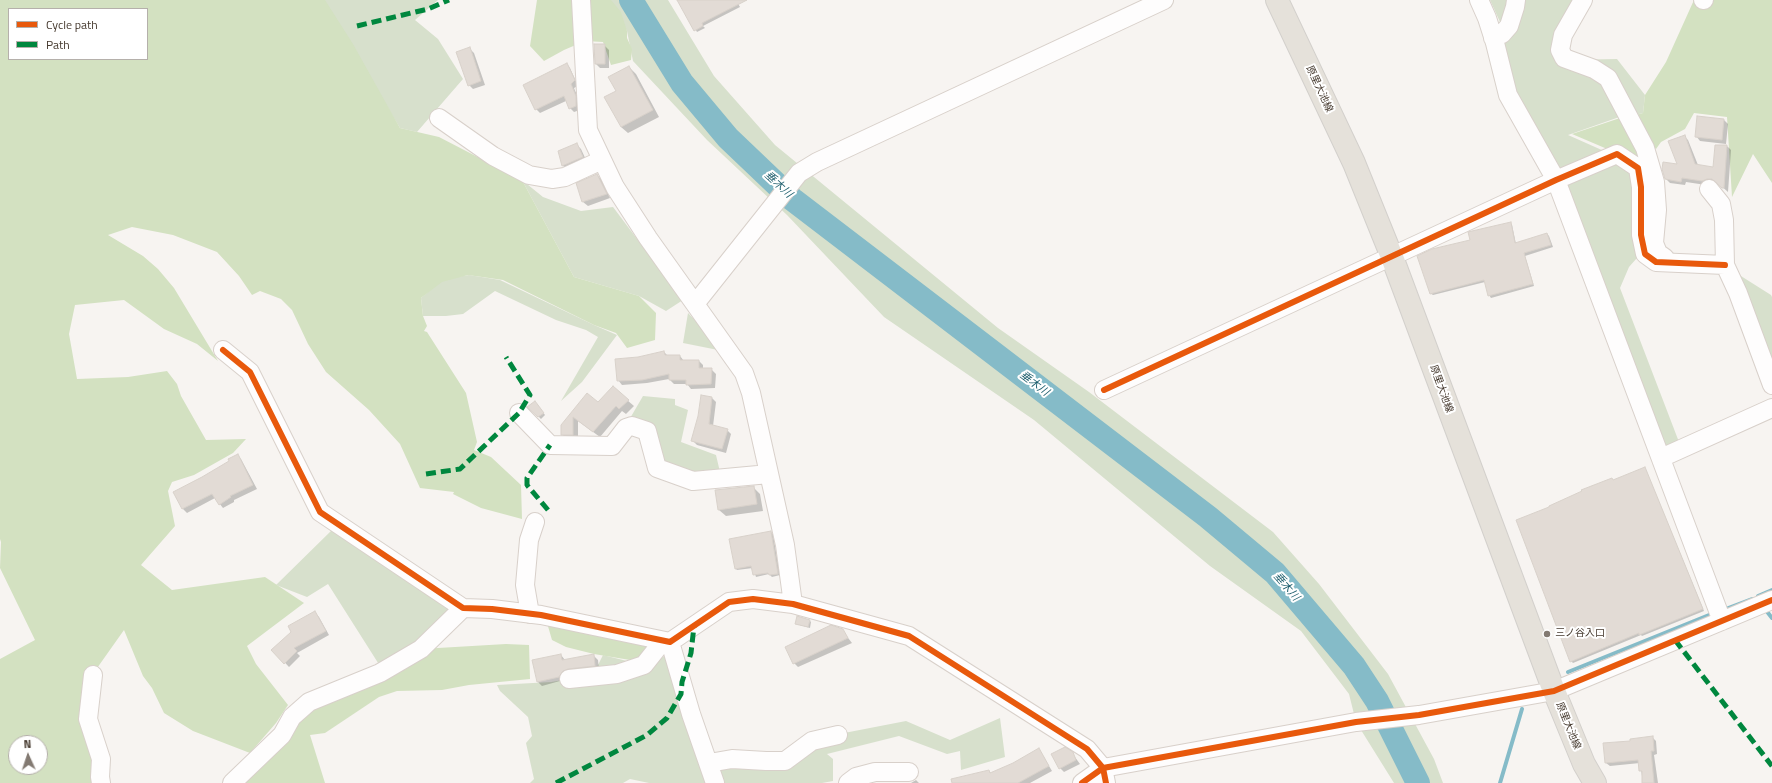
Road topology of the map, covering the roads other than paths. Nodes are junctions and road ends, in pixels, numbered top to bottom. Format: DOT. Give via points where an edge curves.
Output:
graph roads {
  1 [pos="581,0"];
  2 [pos="1164,0"];
  3 [pos="1277,0"];
  4 [pos="1479,0"];
  5 [pos="1516,0"];
  6 [pos="1582,0"];
  7 [pos="1493,38"];
  8 [pos="439,118"];
  9 [pos="602,160"];
  10 [pos="1556,180"];
  11 [pos="1709,190"];
  12 [pos="1392,257"];
  13 [pos="1670,262"];
  14 [pos="1725,265"];
  15 [pos="695,304"];
  16 [pos="223,350"];
  17 [pos="1772,385"];
  18 [pos="1104,390"];
  19 [pos="1772,408"];
  20 [pos="518,413"];
  21 [pos="1660,458"];
  22 [pos="769,474"];
  23 [pos="535,522"];
  24 [pos="1772,600"];
  25 [pos="793,604"];
  26 [pos="463,608"];
  27 [pos="530,614"];
  28 [pos="1722,621"];
  29 [pos="666,642"];
  30 [pos="93,675"];
  31 [pos="569,679"];
  32 [pos="1554,691"];
  33 [pos="838,735"];
  34 [pos="709,763"];
  35 [pos="908,772"];
  36 [pos="1105,775"];
  37 [pos="101,783"];
  38 [pos="232,783"];
  39 [pos="715,783"];
  40 [pos="848,783"];
  41 [pos="1082,783"];
  42 [pos="1595,783"];
  1 -- 9 [label="street" via="588,130"];
  2 -- 15 [label="street" via="817,162 799,173"];
  3 -- 12 [label="main road, 原里大池線" via="1354,163"];
  4 -- 7 [label="street"];
  5 -- 7 [label="street" via="1509,26 1502,34"];
  6 -- 13 [label="street" via="1563,35 1560,50 1564,58 1594,69 1608,78 1628,114 1645,148 1655,182 1657,210 1654,243 1658,253"];
  7 -- 10 [label="street" via="1508,95"];
  8 -- 9 [label="street" via="493,156 529,175 552,179 566,177"];
  9 -- 15 [label="street" via="615,187"];
  10 -- 12 [label="street"];
  10 -- 13 [label="street" via="1617,154 1638,168 1641,187 1641,235 1645,254 1656,262"];
  10 -- 21 [label="street"];
  11 -- 14 [label="street" via="1721,204"];
  12 -- 18 [label="street"];
  12 -- 32 [label="main road, 原里大池線"];
  13 -- 14 [label="street"];
  14 -- 17 [label="street"];
  15 -- 22 [label="street" via="744,373 752,393"];
  16 -- 26 [label="street" via="250,372 320,512"];
  19 -- 21 [label="street"];
  20 -- 22 [label="street" via="550,445 612,446 626,428 632,426 647,431 656,468 693,481"];
  21 -- 28 [label="street"];
  22 -- 25 [label="street" via="785,545"];
  23 -- 27 [label="street" via="530,540 525,585"];
  24 -- 28 [label="street"];
  25 -- 29 [label="street" via="753,599 729,602"];
  25 -- 36 [label="street" via="909,636 1086,749"];
  26 -- 27 [label="street"];
  26 -- 38 [label="street" via="421,649 380,673 309,702 292,717 282,735"];
  27 -- 29 [label="street"];
  28 -- 32 [label="street"];
  29 -- 31 [label="street" via="644,665 617,674"];
  29 -- 34 [label="street"];
  30 -- 37 [label="street" via="88,718 100,759"];
  32 -- 36 [label="street" via="1419,715 1356,722"];
  32 -- 42 [label="main road, 原里大池線" via="1584,764"];
  33 -- 34 [label="street" via="812,741 785,761 732,759"];
  34 -- 39 [label="street"];
  35 -- 40 [label="street" via="875,772 856,777"];
  36 -- 41 [label="street"];
}
